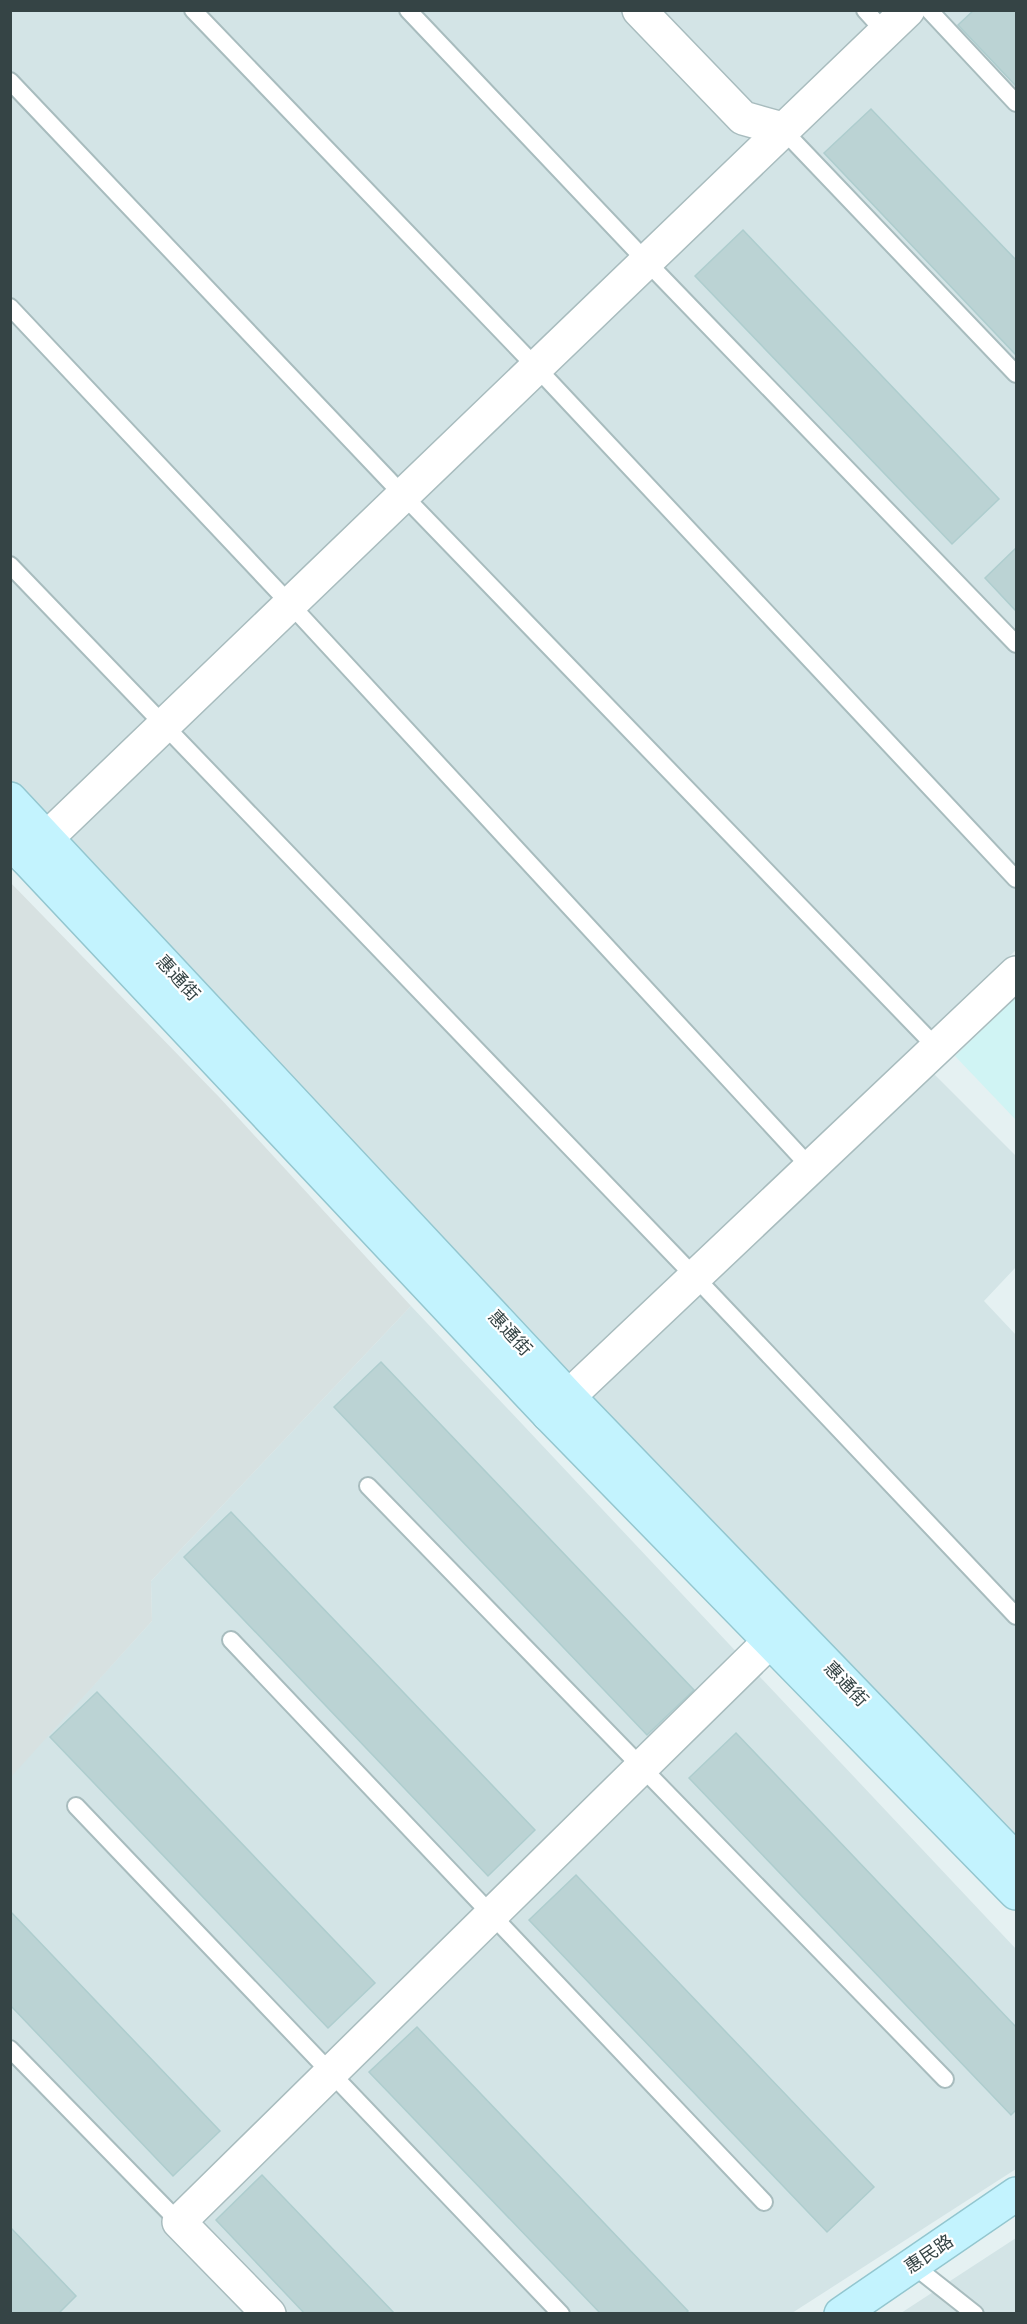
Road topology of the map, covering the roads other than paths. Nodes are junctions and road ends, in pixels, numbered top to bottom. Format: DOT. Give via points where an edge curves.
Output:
graph roads {
  1 [pos="193,10"];
  2 [pos="408,10"];
  3 [pos="639,10"];
  4 [pos="929,10"];
  5 [pos="886,18"];
  6 [pos="10,81"];
  7 [pos="1017,103"];
  8 [pos="782,129"];
  9 [pos="646,261"];
  10 [pos="10,307"];
  11 [pos="536,367"];
  12 [pos="1017,374"];
  13 [pos="403,495"];
  14 [pos="10,565"];
  15 [pos="290,604"];
  16 [pos="1017,644"];
  17 [pos="165,725"];
  18 [pos="10,799"];
  19 [pos="28,845"];
  20 [pos="1017,879"];
  21 [pos="1017,973"];
  22 [pos="937,1048"];
  23 [pos="811,1167"];
  24 [pos="695,1276"];
  25 [pos="559,1406"];
  26 [pos="368,1485"];
  27 [pos="1017,1616"];
  28 [pos="231,1640"];
  29 [pos="771,1641"];
  30 [pos="642,1767"];
  31 [pos="76,1806"];
  32 [pos="1017,1860"];
  33 [pos="1017,1893"];
  34 [pos="492,1915"];
  35 [pos="10,2049"];
  36 [pos="331,2073"];
  37 [pos="945,2079"];
  38 [pos="1017,2194"];
  39 [pos="764,2202"];
  40 [pos="179,2222"];
  41 [pos="913,2265"];
  42 [pos="269,2313"];
  43 [pos="561,2313"];
  44 [pos="841,2313"];
  45 [pos="975,2313"];
  1 -- 11 [label="lane"];
  2 -- 9 [label="lane"];
  3 -- 8 [label="street" via="743,118"];
  4 -- 7 [label="lane"];
  5 -- 8 [label="street"];
  6 -- 13 [label="lane"];
  8 -- 9 [label="street"];
  8 -- 12 [label="lane"];
  9 -- 11 [label="street"];
  9 -- 16 [label="lane"];
  10 -- 15 [label="lane"];
  11 -- 13 [label="street"];
  11 -- 20 [label="lane"];
  13 -- 15 [label="street"];
  13 -- 22 [label="lane"];
  14 -- 17 [label="lane"];
  15 -- 17 [label="street"];
  15 -- 23 [label="lane"];
  17 -- 19 [label="street"];
  17 -- 24 [label="lane"];
  18 -- 19 [label="street, 惠通街"];
  19 -- 25 [label="street, 惠通街"];
  21 -- 22 [label="street"];
  22 -- 23 [label="street"];
  23 -- 24 [label="street"];
  24 -- 25 [label="street"];
  24 -- 27 [label="lane"];
  25 -- 29 [label="street, 惠通街"];
  25 -- 32 [label="street, 惠通街"];
  26 -- 30 [label="lane"];
  28 -- 34 [label="lane"];
  29 -- 30 [label="street"];
  29 -- 33 [label="street, 惠通街"];
  30 -- 34 [label="street"];
  30 -- 37 [label="lane"];
  31 -- 36 [label="lane"];
  34 -- 36 [label="street"];
  34 -- 39 [label="lane"];
  35 -- 40 [label="lane"];
  36 -- 40 [label="street"];
  36 -- 43 [label="lane"];
  38 -- 41 [label="street, 惠民路"];
  40 -- 42 [label="street"];
  41 -- 44 [label="street, 惠民路"];
  41 -- 45 [label="lane"];
}
